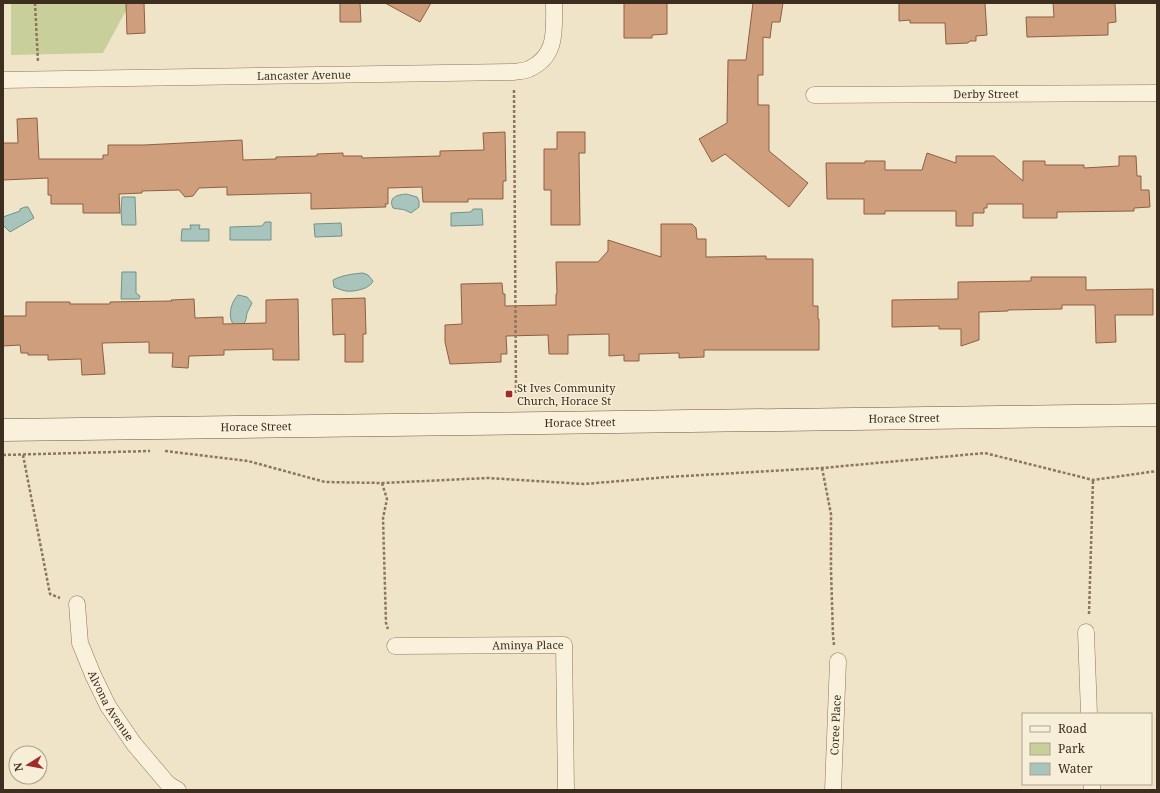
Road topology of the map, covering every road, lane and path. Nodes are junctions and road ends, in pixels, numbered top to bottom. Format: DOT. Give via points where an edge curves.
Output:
graph roads {
  1 [pos="35,3"];
  2 [pos="554,3"];
  3 [pos="514,72"];
  4 [pos="39,79"];
  5 [pos="3,80"];
  6 [pos="1157,93"];
  7 [pos="814,96"];
  8 [pos="516,395"];
  9 [pos="1157,415"];
  10 [pos="3,430"];
  11 [pos="150,451"];
  12 [pos="158,451"];
  13 [pos="3,455"];
  14 [pos="23,455"];
  15 [pos="822,468"];
  16 [pos="1157,471"];
  17 [pos="1093,480"];
  18 [pos="382,483"];
  19 [pos="77,604"];
  20 [pos="1086,632"];
  21 [pos="395,646"];
  22 [pos="838,661"];
  23 [pos="1089,713"];
  24 [pos="169,788"];
  25 [pos="566,790"];
  26 [pos="833,790"];
  1 -- 4 [label="path"];
  2 -- 3 [label="street, Lancaster Avenue" via="554,35 550,50 540,62 529,69"];
  3 -- 4 [label="street, Lancaster Avenue"];
  3 -- 8 [label="path"];
  4 -- 5 [label="street, Lancaster Avenue"];
  6 -- 7 [label="street, Derby Street"];
  9 -- 10 [label="main road, Horace Street"];
  11 -- 14 [label="path"];
  12 -- 18 [label="path" via="248,461 325,482"];
  13 -- 14 [label="path"];
  14 -- 19 [label="path" via="50,594"];
  15 -- 17 [label="path" via="985,453"];
  15 -- 18 [label="path" via="584,484 488,478"];
  15 -- 22 [label="path" via="830,514 833,636"];
  16 -- 17 [label="path"];
  17 -- 20 [label="path" via="1090,608"];
  18 -- 21 [label="path" via="387,499 383,518 386,623"];
  19 -- 24 [label="street, Alvona Avenue" via="80,643 108,706"];
  20 -- 23 [label="street"];
  21 -- 25 [label="street, Aminya Place" via="564,645"];
  22 -- 26 [label="street, Coree Place"];
}
